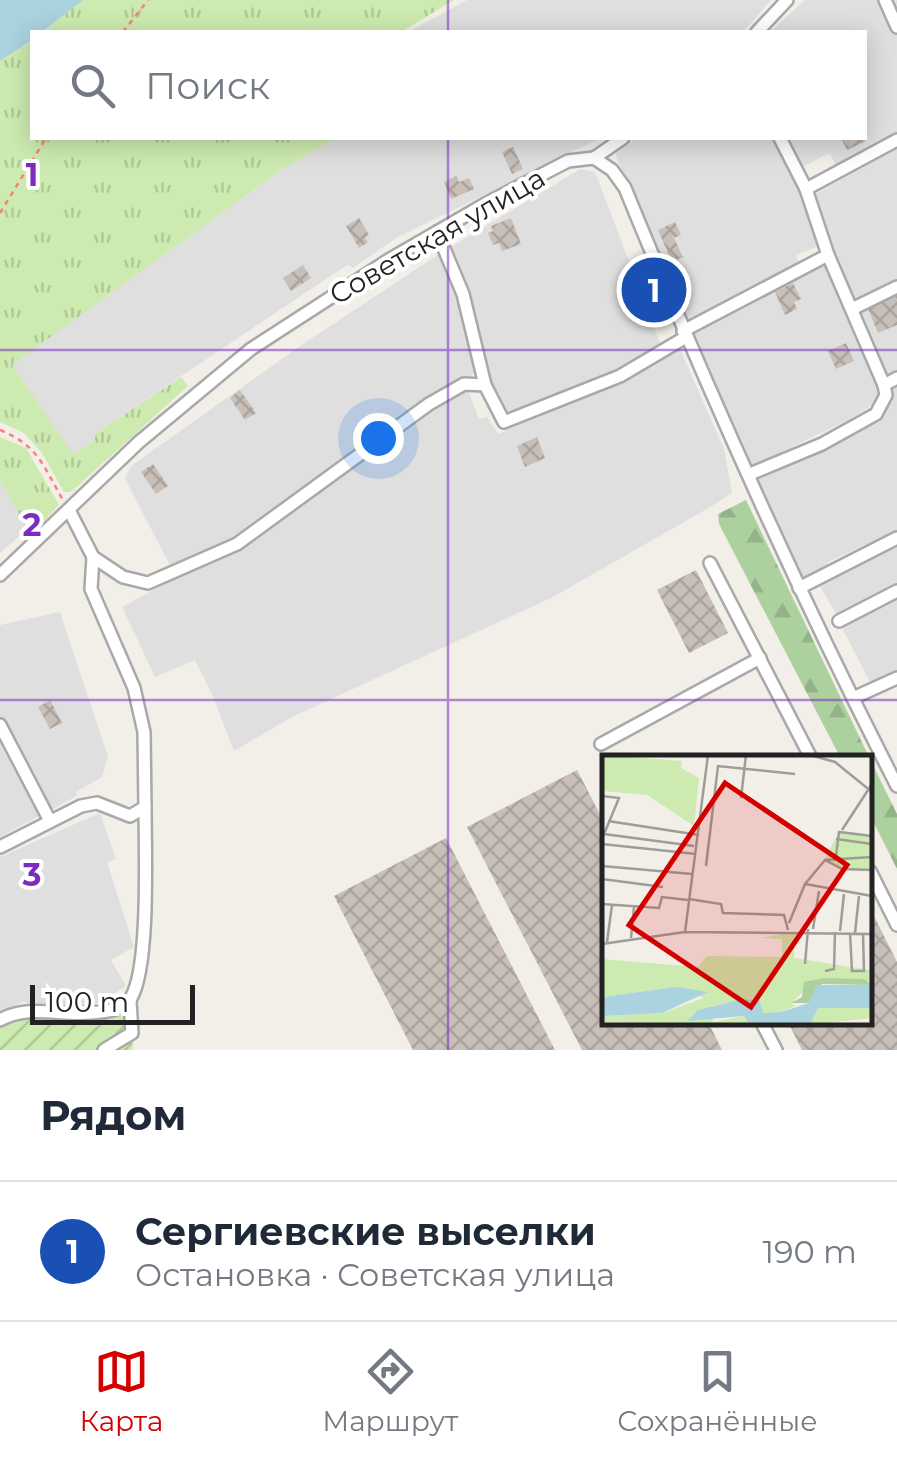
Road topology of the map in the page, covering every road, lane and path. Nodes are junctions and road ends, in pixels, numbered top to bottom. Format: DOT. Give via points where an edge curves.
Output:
graph roads {
  1 [pos="148,0"];
  2 [pos="787,0"];
  3 [pos="885,0"];
  4 [pos="897,27"];
  5 [pos="126,30"];
  6 [pos="759,30"];
  7 [pos="45,140"];
  8 [pos="619,140"];
  9 [pos="781,140"];
  10 [pos="897,140"];
  11 [pos="594,158"];
  12 [pos="806,189"];
  13 [pos="0,213"];
  14 [pos="437,232"];
  15 [pos="828,255"];
  16 [pos="897,287"];
  17 [pos="852,309"];
  18 [pos="684,334"];
  19 [pos="897,378"];
  20 [pos="485,385"];
  21 [pos="884,385"];
  22 [pos="0,430"];
  23 [pos="750,474"];
  24 [pos="69,510"];
  25 [pos="897,538"];
  26 [pos="93,557"];
  27 [pos="710,563"];
  28 [pos="0,575"];
  29 [pos="798,588"];
  30 [pos="897,592"];
  31 [pos="839,622"];
  32 [pos="760,658"];
  33 [pos="897,678"];
  34 [pos="853,698"];
  35 [pos="0,725"];
  36 [pos="601,744"];
  37 [pos="809,755"];
  38 [pos="897,786"];
  39 [pos="145,808"];
  40 [pos="50,822"];
  41 [pos="0,847"];
  42 [pos="872,875"];
  43 [pos="897,924"];
  44 [pos="130,1001"];
  45 [pos="0,1020"];
  46 [pos="763,1025"];
  47 [pos="132,1033"];
  48 [pos="104,1050"];
  49 [pos="133,1050"];
  50 [pos="776,1050"];
  1 -- 5 [label="path"];
  2 -- 6 [label="street"];
  3 -- 4 [label="street"];
  7 -- 13 [label="path"];
  8 -- 11 [label="street, Советская улица"];
  9 -- 12 [label="street"];
  10 -- 12 [label="street"];
  11 -- 14 [label="street, Советская улица" via="568,161"];
  11 -- 18 [label="street" via="625,188"];
  12 -- 15 [label="street"];
  14 -- 20 [label="street" via="462,294"];
  14 -- 24 [label="street, Советская улица" via="238,359"];
  15 -- 17 [label="street"];
  15 -- 18 [label="street"];
  16 -- 17 [label="street"];
  17 -- 21 [label="street"];
  18 -- 20 [label="street" via="620,376 504,422"];
  18 -- 23 [label="street"];
  19 -- 21 [label="street"];
  20 -- 26 [label="street" via="464,384 429,404 237,544 148,583 123,577"];
  21 -- 23 [label="street" via="876,414"];
  22 -- 24 [label="path" via="39,455"];
  23 -- 29 [label="street"];
  24 -- 26 [label="street"];
  24 -- 28 [label="street, Советская улица"];
  25 -- 29 [label="street"];
  26 -- 39 [label="street" via="91,589 134,688 144,732"];
  27 -- 32 [label="street"];
  29 -- 34 [label="street"];
  30 -- 31 [label="street"];
  32 -- 36 [label="street"];
  32 -- 37 [label="street"];
  33 -- 34 [label="street"];
  34 -- 38 [label="street"];
  35 -- 40 [label="street"];
  39 -- 40 [label="street" via="130,816 98,803"];
  39 -- 44 [label="street" via="144,910"];
  40 -- 41 [label="street"];
  42 -- 43 [label="street"];
  44 -- 45 [label="street" via="116,1010 31,1010"];
  44 -- 47 [label="street"];
  46 -- 50 [label="street"];
  47 -- 48 [label="street"];
  47 -- 49 [label="street"];
}
